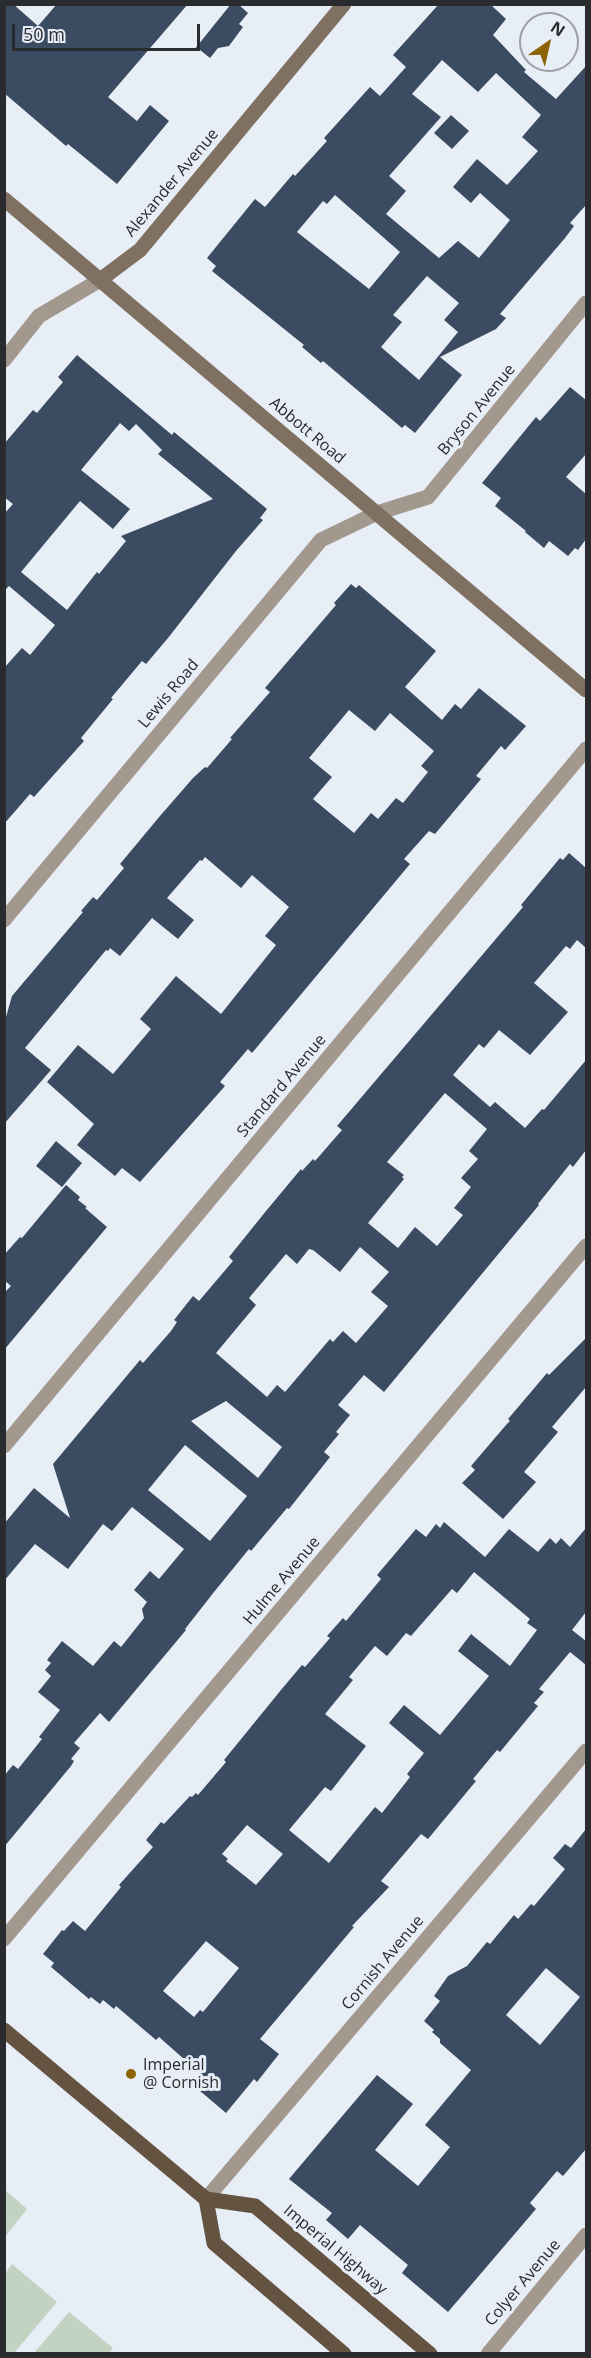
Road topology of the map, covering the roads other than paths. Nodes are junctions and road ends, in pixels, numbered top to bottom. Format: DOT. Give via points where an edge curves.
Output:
graph roads {
  1 [pos="344,4"];
  2 [pos="4,199"];
  3 [pos="100,279"];
  4 [pos="586,303"];
  5 [pos="4,360"];
  6 [pos="377,513"];
  7 [pos="586,690"];
  8 [pos="586,749"];
  9 [pos="4,920"];
  10 [pos="586,1246"];
  11 [pos="4,1446"];
  12 [pos="586,1750"];
  13 [pos="4,1939"];
  14 [pos="4,2030"];
  15 [pos="206,2199"];
  16 [pos="586,2235"];
  17 [pos="344,2354"];
  18 [pos="430,2354"];
  19 [pos="488,2354"];
  1 -- 3 [label="street, Alexander Avenue" via="140,250"];
  2 -- 3 [label="street, Abbott Road"];
  3 -- 5 [label="street, Alexander Avenue" via="39,316"];
  3 -- 6 [label="street, Abbott Road"];
  4 -- 6 [label="street, Bryson Avenue" via="428,497"];
  6 -- 7 [label="street, Abbott Road"];
  6 -- 9 [label="street, Lewis Road" via="321,540"];
  8 -- 11 [label="street, Standard Avenue"];
  10 -- 13 [label="street, Hulme Avenue"];
  12 -- 15 [label="street, Cornish Avenue"];
  14 -- 15 [label="main road"];
  15 -- 17 [label="main road" via="214,2242"];
  15 -- 18 [label="main road, Imperial Highway" via="255,2206"];
  16 -- 19 [label="street, Colyer Avenue"];
}
